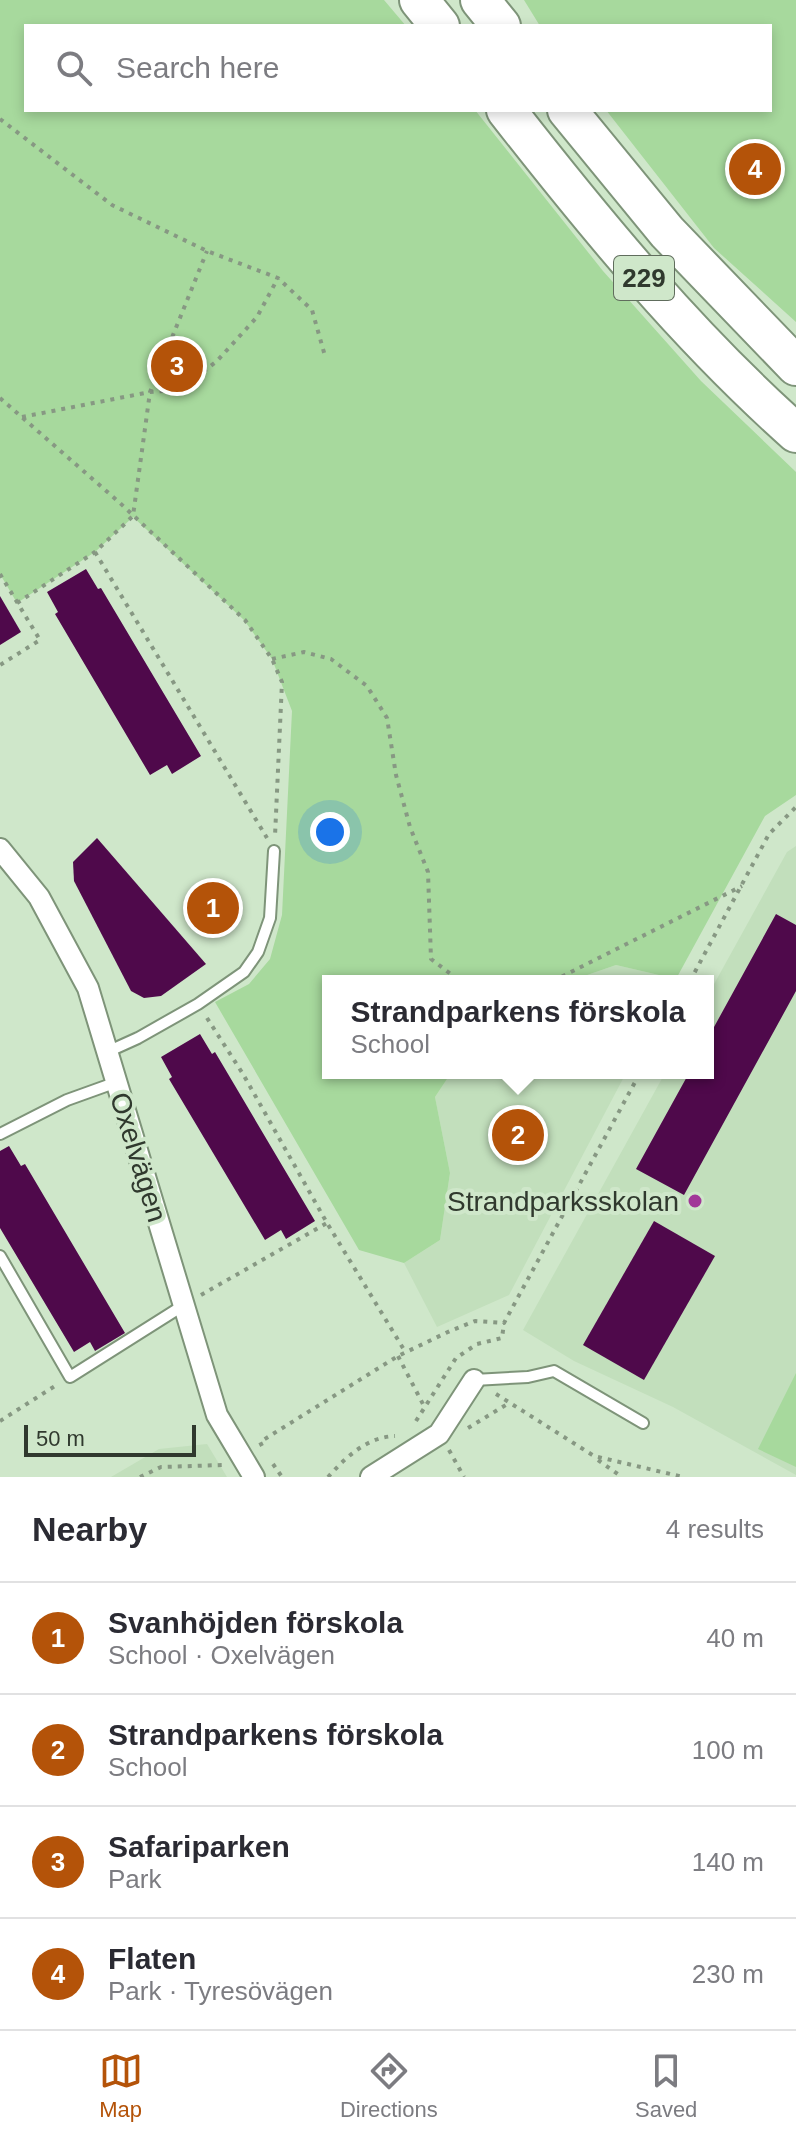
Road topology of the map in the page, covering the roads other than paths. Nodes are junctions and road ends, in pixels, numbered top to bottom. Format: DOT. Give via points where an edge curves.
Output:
graph roads {
  1 [pos="419,0"];
  2 [pos="480,0"];
  3 [pos="438,24"];
  4 [pos="499,24"];
  5 [pos="508,112"];
  6 [pos="569,112"];
  7 [pos="796,366"];
  8 [pos="796,433"];
  9 [pos="0,849"];
  10 [pos="274,851"];
  11 [pos="107,1052"];
  12 [pos="117,1082"];
  13 [pos="0,1134"];
  14 [pos="0,1256"];
  15 [pos="185,1304"];
  16 [pos="474,1380"];
  17 [pos="643,1423"];
  18 [pos="254,1477"];
  19 [pos="371,1477"];
  1 -- 3 [label="highway"];
  2 -- 4 [label="highway"];
  5 -- 8 [label="highway, 229" via="630,263"];
  6 -- 7 [label="highway, 229" via="667,232"];
  9 -- 11 [label="street, Oxelvägen" via="39,897 88,988"];
  10 -- 11 [label="lane" via="270,918 244,972 198,1004"];
  11 -- 12 [label="street, Oxelvägen"];
  12 -- 13 [label="lane"];
  12 -- 15 [label="street, Oxelvägen"];
  14 -- 15 [label="lane" via="70,1377"];
  15 -- 18 [label="street, Oxelvägen" via="217,1415"];
  16 -- 17 [label="lane" via="554,1371"];
  16 -- 19 [label="street" via="439,1434"];
}
